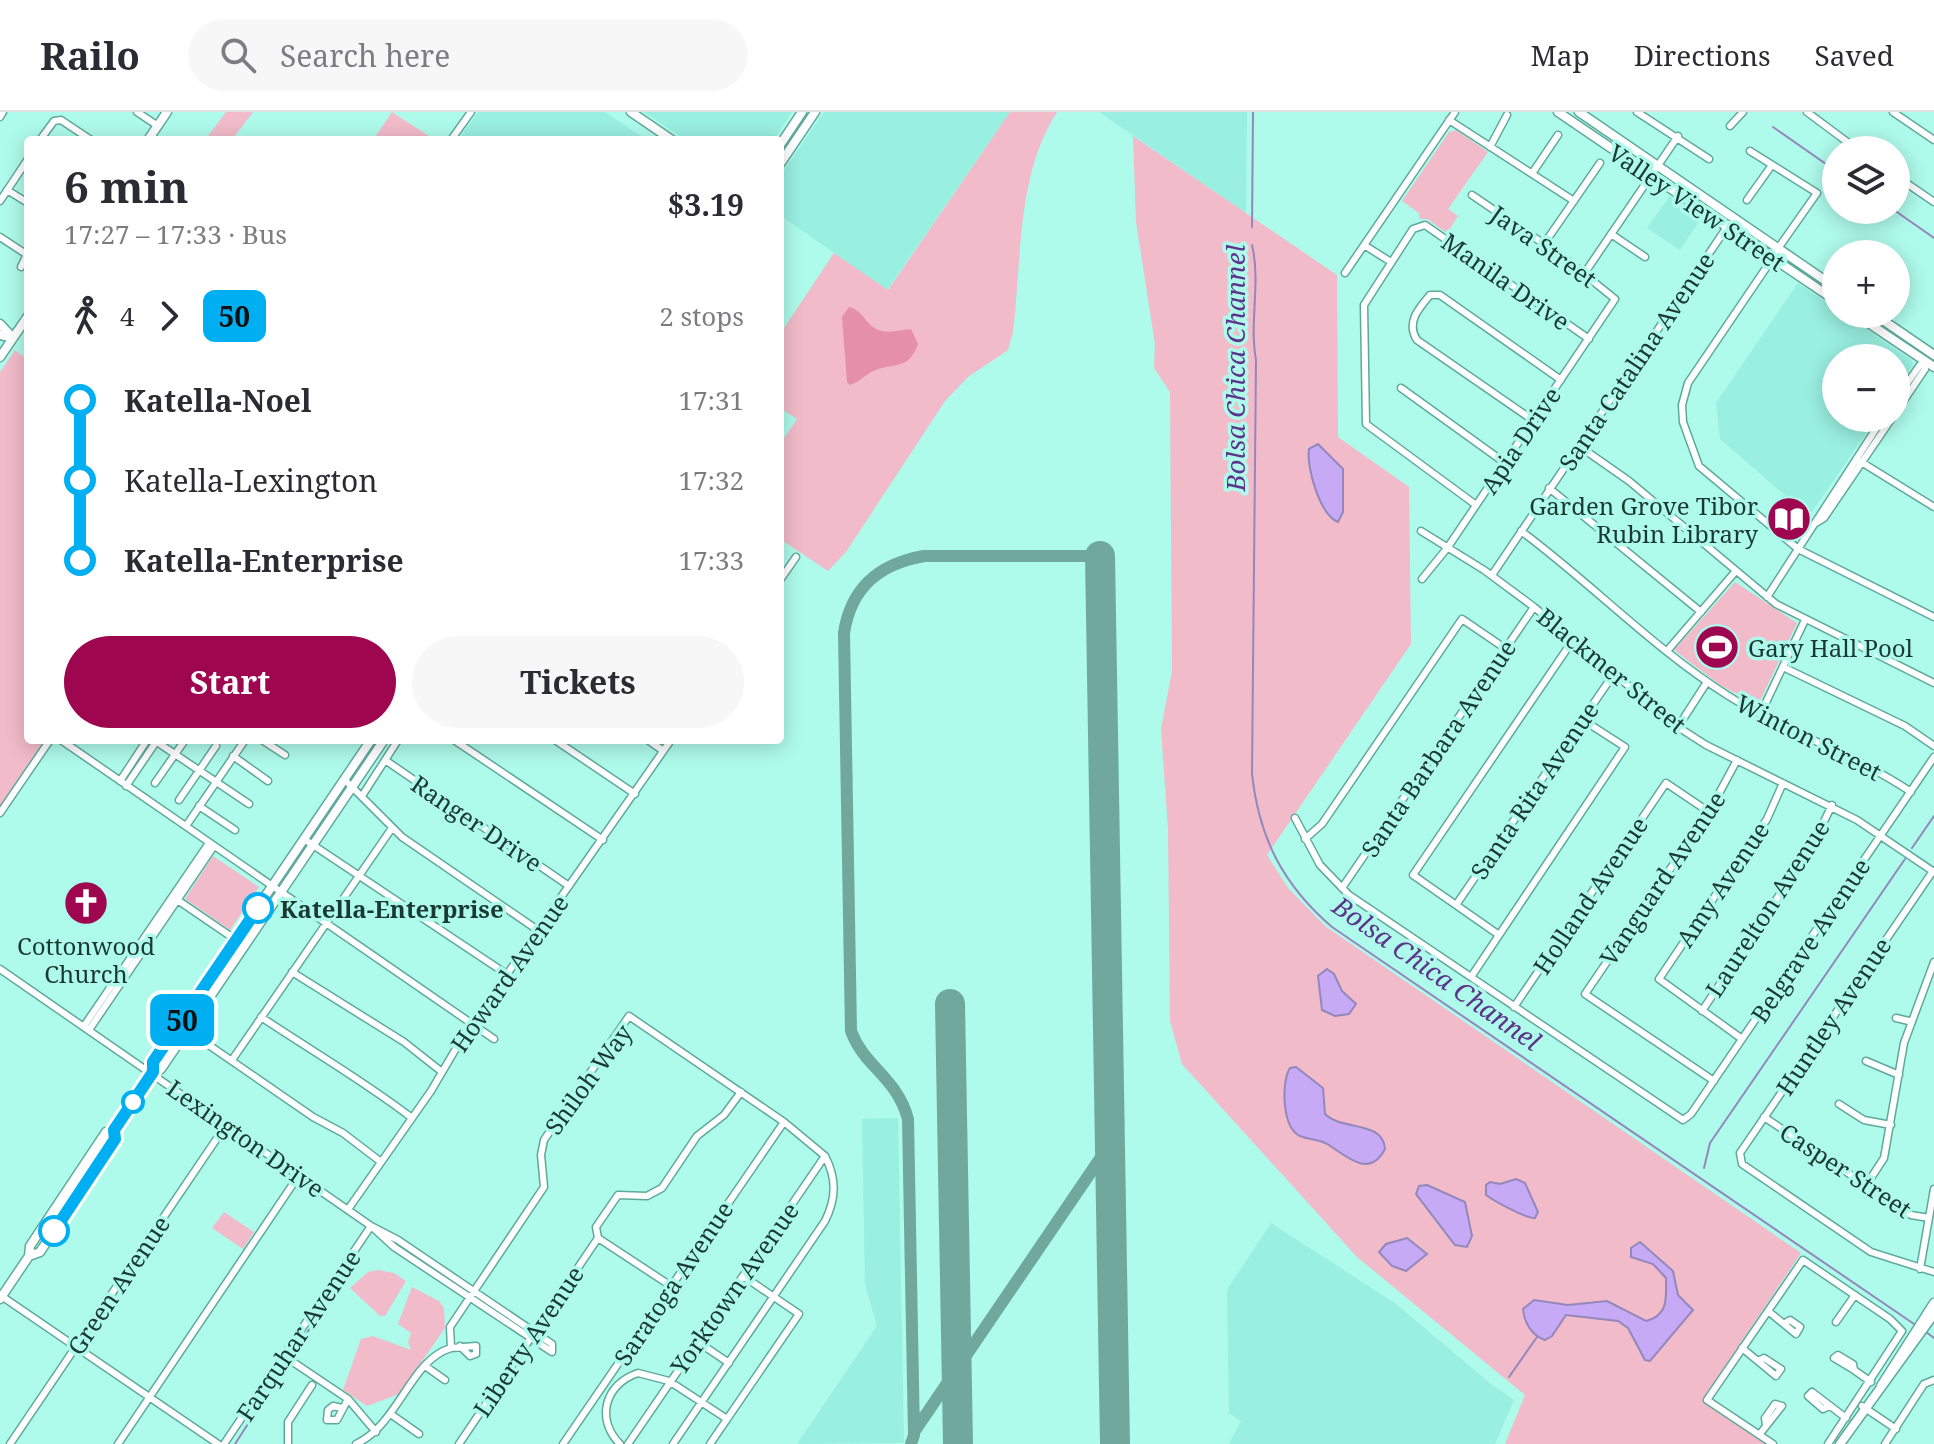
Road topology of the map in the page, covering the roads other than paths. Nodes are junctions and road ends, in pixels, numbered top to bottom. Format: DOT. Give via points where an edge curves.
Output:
graph roads {
  1 [pos="3,112"];
  2 [pos="137,112"];
  3 [pos="167,112"];
  4 [pos="471,112"];
  5 [pos="631,112"];
  6 [pos="802,112"];
  7 [pos="815,112"];
  8 [pos="1455,112"];
  9 [pos="1558,112"];
  10 [pos="1579,112"];
  11 [pos="1637,112"];
  12 [pos="1743,112"];
  13 [pos="1807,112"];
  14 [pos="1893,112"];
  15 [pos="1507,115"];
  16 [pos="0,117"];
  17 [pos="1449,120"];
  18 [pos="158,126"];
  19 [pos="1730,126"];
  20 [pos="1558,135"];
  21 [pos="43,136"];
  22 [pos="85,136"];
  23 [pos="151,136"];
  24 [pos="454,136"];
  25 [pos="666,136"];
  26 [pos="1678,136"];
  27 [pos="1839,136"];
  28 [pos="784,139"];
  29 [pos="1934,140"];
  30 [pos="1490,147"];
  31 [pos="1750,151"];
  32 [pos="784,158"];
  33 [pos="1709,159"];
  34 [pos="1600,163"];
  35 [pos="24,165"];
  36 [pos="1772,165"];
  37 [pos="1658,166"];
  38 [pos="1533,172"];
  39 [pos="1651,177"];
  40 [pos="1910,186"];
  41 [pos="7,190"];
  42 [pos="1472,195"];
  43 [pos="1747,200"];
  44 [pos="0,201"];
  45 [pos="24,201"];
  46 [pos="1574,201"];
  47 [pos="1934,202"];
  48 [pos="1733,218"];
  49 [pos="1725,230"];
  50 [pos="1611,234"];
  51 [pos="0,237"];
  52 [pos="1544,244"];
  53 [pos="1364,245"];
  54 [pos="24,251"];
  55 [pos="1645,257"];
  56 [pos="1773,257"];
  57 [pos="24,260"];
  58 [pos="1391,262"];
  59 [pos="21,267"];
  60 [pos="1345,273"];
  61 [pos="1584,274"];
  62 [pos="1822,281"];
  63 [pos="1822,290"];
  64 [pos="1615,299"];
  65 [pos="24,322"];
  66 [pos="0,324"];
  67 [pos="1876,328"];
  68 [pos="1895,328"];
  69 [pos="0,335"];
  70 [pos="13,338"];
  71 [pos="1589,339"];
  72 [pos="1933,353"];
  73 [pos="0,357"];
  74 [pos="1930,365"];
  75 [pos="1910,379"];
  76 [pos="1561,380"];
  77 [pos="1401,388"];
  78 [pos="1910,391"];
  79 [pos="1534,421"];
  80 [pos="1875,432"];
  81 [pos="1881,432"];
  82 [pos="1579,446"];
  83 [pos="1858,460"];
  84 [pos="1505,463"];
  85 [pos="1549,488"];
  86 [pos="1476,505"];
  87 [pos="1934,507"];
  88 [pos="1421,531"];
  89 [pos="1521,531"];
  90 [pos="1448,547"];
  91 [pos="1798,549"];
  92 [pos="796,557"];
  93 [pos="784,571"];
  94 [pos="1735,572"];
  95 [pos="1492,575"];
  96 [pos="1422,579"];
  97 [pos="1767,597"];
  98 [pos="1534,607"];
  99 [pos="1701,612"];
  100 [pos="1934,617"];
  101 [pos="1805,620"];
  102 [pos="1573,640"];
  103 [pos="1506,649"];
  104 [pos="1667,651"];
  105 [pos="1783,667"];
  106 [pos="1613,675"];
  107 [pos="1707,682"];
  108 [pos="1934,683"];
  109 [pos="1761,713"];
  110 [pos="1583,720"];
  111 [pos="1678,727"];
  112 [pos="47,744"];
  113 [pos="67,744"];
  114 [pos="145,744"];
  115 [pos="153,744"];
  116 [pos="160,744"];
  117 [pos="182,744"];
  118 [pos="242,744"];
  119 [pos="268,744"];
  120 [pos="368,744"];
  121 [pos="381,744"];
  122 [pos="395,744"];
  123 [pos="460,744"];
  124 [pos="561,744"];
  125 [pos="654,744"];
  126 [pos="667,744"];
  127 [pos="216,746"];
  128 [pos="1934,746"];
  129 [pos="662,750"];
  130 [pos="175,754"];
  131 [pos="285,755"];
  132 [pos="233,756"];
  133 [pos="1934,757"];
  134 [pos="385,760"];
  135 [pos="1737,760"];
  136 [pos="199,770"];
  137 [pos="345,780"];
  138 [pos="268,781"];
  139 [pos="215,782"];
  140 [pos="155,783"];
  141 [pos="1783,783"];
  142 [pos="123,784"];
  143 [pos="353,787"];
  144 [pos="1911,792"];
  145 [pos="635,794"];
  146 [pos="362,796"];
  147 [pos="179,800"];
  148 [pos="249,804"];
  149 [pos="1832,805"];
  150 [pos="199,806"];
  151 [pos="1709,812"];
  152 [pos="0,813"];
  153 [pos="1295,818"];
  154 [pos="186,826"];
  155 [pos="392,828"];
  156 [pos="235,830"];
  157 [pos="1881,836"];
  158 [pos="304,839"];
  159 [pos="1305,839"];
  160 [pos="603,840"];
  161 [pos="212,844"];
  162 [pos="313,845"];
  163 [pos="1933,872"];
  164 [pos="358,875"];
  165 [pos="569,886"];
  166 [pos="277,888"];
  167 [pos="1342,888"];
  168 [pos="175,898"];
  169 [pos="1456,905"];
  170 [pos="326,922"];
  171 [pos="539,931"];
  172 [pos="1499,935"];
  173 [pos="240,943"];
  174 [pos="1934,962"];
  175 [pos="0,969"];
  176 [pos="292,972"];
  177 [pos="508,975"];
  178 [pos="1471,977"];
  179 [pos="1514,1007"];
  180 [pos="1702,1011"];
  181 [pos="261,1017"];
  182 [pos="1896,1018"];
  183 [pos="1909,1021"];
  184 [pos="471,1026"];
  185 [pos="87,1028"];
  186 [pos="187,1030"];
  187 [pos="494,1039"];
  188 [pos="1742,1039"];
  189 [pos="232,1060"];
  190 [pos="1866,1061"];
  191 [pos="153,1072"];
  192 [pos="442,1072"];
  193 [pos="1899,1075"];
  194 [pos="1714,1081"];
  195 [pos="741,1092"];
  196 [pos="1839,1104"];
  197 [pos="1764,1117"];
  198 [pos="412,1118"];
  199 [pos="784,1122"];
  200 [pos="226,1125"];
  201 [pos="1891,1125"];
  202 [pos="825,1156"];
  203 [pos="381,1162"];
  204 [pos="299,1175"];
  205 [pos="1867,1184"];
  206 [pos="1934,1189"];
  207 [pos="349,1208"];
  208 [pos="1929,1218"];
  209 [pos="371,1226"];
  210 [pos="598,1238"];
  211 [pos="1920,1269"];
  212 [pos="1934,1272"];
  213 [pos="743,1276"];
  214 [pos="671,1286"];
  215 [pos="472,1295"];
  216 [pos="1855,1295"];
  217 [pos="774,1297"];
  218 [pos="0,1298"];
  219 [pos="1934,1303"];
  220 [pos="0,1310"];
  221 [pos="1768,1311"];
  222 [pos="1934,1314"];
  223 [pos="1836,1322"];
  224 [pos="1785,1323"];
  225 [pos="1921,1329"];
  226 [pos="534,1332"];
  227 [pos="529,1340"];
  228 [pos="698,1342"];
  229 [pos="460,1346"];
  230 [pos="75,1347"];
  231 [pos="451,1348"];
  232 [pos="1742,1348"];
  233 [pos="284,1356"];
  234 [pos="1760,1360"];
  235 [pos="729,1363"];
  236 [pos="425,1366"];
  237 [pos="1854,1370"];
  238 [pos="445,1380"];
  239 [pos="1932,1380"];
  240 [pos="669,1381"];
  241 [pos="1871,1382"];
  242 [pos="604,1384"];
  243 [pos="312,1385"];
  244 [pos="613,1390"];
  245 [pos="149,1399"];
  246 [pos="348,1399"];
  247 [pos="702,1402"];
  248 [pos="1856,1403"];
  249 [pos="1829,1406"];
  250 [pos="342,1408"];
  251 [pos="1866,1408"];
  252 [pos="392,1415"];
  253 [pos="1846,1418"];
  254 [pos="727,1419"];
  255 [pos="1766,1425"];
  256 [pos="1896,1429"];
  257 [pos="376,1432"];
  258 [pos="419,1434"];
  259 [pos="1759,1435"];
  260 [pos="361,1443"];
  261 [pos="10,1444"];
  262 [pos="118,1444"];
  263 [pos="218,1444"];
  264 [pos="224,1444"];
  265 [pos="288,1444"];
  266 [pos="459,1444"];
  267 [pos="563,1444"];
  268 [pos="620,1444"];
  269 [pos="628,1444"];
  270 [pos="673,1444"];
  271 [pos="710,1444"];
  272 [pos="1773,1444"];
  273 [pos="1828,1444"];
  274 [pos="1841,1444"];
  275 [pos="1885,1444"];
  1 -- 16 [label="street"];
  2 -- 18 [label="street"];
  3 -- 18 [label="main road"];
  4 -- 24 [label="street"];
  5 -- 25 [label="main road"];
  6 -- 28 [label="main road"];
  7 -- 32 [label="main road"];
  8 -- 17 [label="street"];
  9 -- 39 [label="main road, Valley View Street"];
  10 -- 37 [label="main road, Valley View Street"];
  11 -- 26 [label="street"];
  12 -- 19 [label="street"];
  13 -- 27 [label="street"];
  14 -- 29 [label="street"];
  15 -- 30 [label="street"];
  17 -- 30 [label="street"];
  17 -- 53 [label="street"];
  18 -- 23 [label="main road"];
  20 -- 38 [label="street"];
  21 -- 22 [label="street" via="61,120"];
  26 -- 33 [label="street"];
  26 -- 37 [label="street"];
  30 -- 38 [label="street"];
  31 -- 36 [label="street"];
  34 -- 46 [label="street"];
  35 -- 41 [label="street"];
  36 -- 43 [label="street"];
  36 -- 56 [label="street" via="1817,193"];
  37 -- 39 [label="street"];
  37 -- 48 [label="main road, Valley View Street"];
  38 -- 46 [label="street"];
  39 -- 49 [label="main road, Valley View Street"];
  39 -- 50 [label="street"];
  40 -- 47 [label="street"];
  41 -- 44 [label="street"];
  41 -- 45 [label="street"];
  42 -- 52 [label="street, Java Street"];
  46 -- 52 [label="street"];
  48 -- 49 [label="street, Santa Catalina Avenue"];
  48 -- 56 [label="main road, Valley View Street"];
  49 -- 56 [label="main road, Valley View Street"];
  49 -- 82 [label="street, Santa Catalina Avenue"];
  50 -- 55 [label="street"];
  50 -- 61 [label="street"];
  51 -- 54 [label="street"];
  52 -- 61 [label="street, Java Street"];
  53 -- 58 [label="street"];
  53 -- 60 [label="street"];
  56 -- 62 [label="main road, Valley View Street"];
  56 -- 63 [label="main road, Valley View Street"];
  56 -- 91 [label="street" via="1688,383 1683,422 1699,466"];
  57 -- 59 [label="street"];
  58 -- 71 [label="street, Manila Drive" via="1422,224"];
  58 -- 86 [label="street" via="1364,305 1366,424"];
  61 -- 64 [label="street, Java Street"];
  64 -- 71 [label="street, Apia Drive"];
  65 -- 70 [label="main road"];
  66 -- 70 [label="main road"];
  67 -- 74 [label="main road"];
  68 -- 72 [label="main road"];
  69 -- 70 [label="main road"];
  70 -- 73 [label="main road"];
  71 -- 76 [label="street, Apia Drive"];
  72 -- 74 [label="main road"];
  74 -- 75 [label="street" via="1920,365"];
  74 -- 78 [label="street"];
  76 -- 79 [label="street, Apia Drive"];
  76 -- 79 [label="street" via="1440,295 1433,294 1412,320 1417,340"];
  77 -- 84 [label="street"];
  79 -- 84 [label="street, Apia Drive"];
  80 -- 83 [label="street"];
  81 -- 83 [label="street"];
  82 -- 85 [label="street, Santa Catalina Avenue"];
  82 -- 94 [label="street" via="1629,481"];
  83 -- 87 [label="street"];
  83 -- 91 [label="street"];
  84 -- 86 [label="street, Apia Drive"];
  85 -- 89 [label="street, Santa Catalina Avenue"];
  85 -- 99 [label="street"];
  86 -- 90 [label="street, Apia Drive"];
  88 -- 90 [label="street, Blackmer Street"];
  89 -- 95 [label="street, Santa Catalina Avenue"];
  89 -- 104 [label="street, Winton Street"];
  90 -- 95 [label="street, Blackmer Street"];
  90 -- 96 [label="street, Apia Drive"];
  91 -- 97 [label="street"];
  91 -- 100 [label="street"];
  92 -- 93 [label="street"];
  94 -- 97 [label="street"];
  94 -- 99 [label="street"];
  95 -- 98 [label="street, Blackmer Street"];
  97 -- 101 [label="street"];
  98 -- 102 [label="street, Blackmer Street"];
  98 -- 103 [label="street, Santa Barbara Avenue"];
  99 -- 104 [label="street"];
  101 -- 105 [label="street"];
  101 -- 108 [label="street"];
  102 -- 106 [label="street, Blackmer Street"];
  102 -- 169 [label="street" via="1413,875"];
  103 -- 159 [label="street" via="1462,619 1322,824"];
  103 -- 167 [label="street, Santa Barbara Avenue"];
  104 -- 107 [label="street, Winton Street"];
  105 -- 109 [label="street"];
  105 -- 128 [label="street" via="1905,726"];
  106 -- 110 [label="street, Santa Rita Avenue"];
  106 -- 111 [label="street, Blackmer Street"];
  107 -- 109 [label="street, Winton Street"];
  107 -- 111 [label="street"];
  109 -- 144 [label="street, Winton Street"];
  110 -- 169 [label="street, Santa Rita Avenue"];
  110 -- 172 [label="street" via="1625,747"];
  111 -- 135 [label="street, Blackmer Street"];
  112 -- 152 [label="street"];
  113 -- 142 [label="street"];
  114 -- 142 [label="street"];
  115 -- 142 [label="street"];
  116 -- 130 [label="street"];
  117 -- 130 [label="street"];
  118 -- 132 [label="street"];
  119 -- 131 [label="street"];
  120 -- 137 [label="main road"];
  121 -- 143 [label="main road"];
  122 -- 134 [label="street"];
  123 -- 160 [label="street"];
  124 -- 145 [label="street"];
  125 -- 129 [label="street"];
  126 -- 129 [label="street, Howard Avenue"];
  127 -- 136 [label="street"];
  129 -- 145 [label="street, Howard Avenue"];
  130 -- 136 [label="street"];
  130 -- 140 [label="street"];
  132 -- 138 [label="street"];
  132 -- 139 [label="street"];
  133 -- 144 [label="street, Belgrave Avenue"];
  134 -- 146 [label="street"];
  134 -- 165 [label="street, Ranger Drive"];
  135 -- 141 [label="street, Blackmer Street"];
  135 -- 151 [label="street, Vanguard Avenue"];
  136 -- 139 [label="street"];
  136 -- 147 [label="street"];
  137 -- 143 [label="street"];
  137 -- 158 [label="main road"];
  139 -- 148 [label="street"];
  139 -- 150 [label="street"];
  141 -- 149 [label="street, Blackmer Street"];
  141 -- 180 [label="street, Amy Avenue" via="1767,819 1662,973 1662,984"];
  142 -- 154 [label="street"];
  143 -- 146 [label="street"];
  143 -- 162 [label="main road"];
  144 -- 157 [label="street, Belgrave Avenue"];
  145 -- 160 [label="street, Howard Avenue"];
  146 -- 155 [label="street"];
  149 -- 157 [label="street, Blackmer Street"];
  149 -- 180 [label="street, Laurelton Avenue" via="1812,846"];
  150 -- 154 [label="street"];
  150 -- 156 [label="street"];
  151 -- 179 [label="street, Holland Avenue" via="1666,783"];
  151 -- 194 [label="street, Vanguard Avenue" via="1585,994"];
  153 -- 159 [label="street"];
  154 -- 161 [label="street"];
  155 -- 164 [label="street"];
  155 -- 171 [label="street"];
  157 -- 163 [label="street, Blackmer Street"];
  157 -- 188 [label="street, Belgrave Avenue"];
  158 -- 162 [label="street"];
  158 -- 166 [label="main road"];
  159 -- 167 [label="street"];
  160 -- 165 [label="street, Howard Avenue"];
  161 -- 166 [label="street"];
  161 -- 168 [label="street"];
  162 -- 164 [label="street"];
  162 -- 166 [label="main road"];
  163 -- 197 [label="street, Huntley Avenue"];
  164 -- 170 [label="street"];
  164 -- 177 [label="street"];
  165 -- 171 [label="street, Howard Avenue"];
  166 -- 170 [label="street"];
  166 -- 173 [label="main road"];
  167 -- 178 [label="street"];
  168 -- 173 [label="street"];
  168 -- 185 [label="street"];
  169 -- 172 [label="street"];
  170 -- 176 [label="street"];
  170 -- 184 [label="street"];
  171 -- 177 [label="street, Howard Avenue"];
  172 -- 178 [label="street"];
  173 -- 186 [label="main road"];
  173 -- 191 [label="main road" via="153,1062"];
  174 -- 183 [label="street"];
  175 -- 185 [label="street, Lexington Drive"];
  176 -- 181 [label="street"];
  176 -- 192 [label="street"];
  177 -- 184 [label="street, Howard Avenue"];
  178 -- 179 [label="street"];
  179 -- 194 [label="street, Belgrave Avenue" via="1683,1120"];
  180 -- 188 [label="street"];
  181 -- 189 [label="street"];
  181 -- 198 [label="street"];
  182 -- 183 [label="street"];
  183 -- 193 [label="street"];
  184 -- 187 [label="street"];
  184 -- 192 [label="street, Howard Avenue"];
  185 -- 191 [label="street, Lexington Drive"];
  186 -- 189 [label="street"];
  186 -- 191 [label="main road" via="161,1069"];
  188 -- 194 [label="street, Belgrave Avenue"];
  189 -- 203 [label="street"];
  190 -- 193 [label="street"];
  191 -- 200 [label="street, Lexington Drive"];
  191 -- 218 [label="main road" via="114,1130 106,1132"];
  192 -- 198 [label="street, Howard Avenue"];
  193 -- 201 [label="street"];
  195 -- 199 [label="street, Shiloh Way"];
  195 -- 210 [label="street, Liberty Avenue" via="724,1115 697,1136 662,1188 647,1196 618,1195 596,1227"];
  195 -- 215 [label="street, Shiloh Way" via="629,1016 544,1140 544,1187"];
  196 -- 201 [label="street" via="1864,1120"];
  197 -- 205 [label="street, Casper Street"];
  197 -- 211 [label="street, Huntley Avenue" via="1740,1153 1742,1164 1871,1252"];
  198 -- 203 [label="street, Howard Avenue"];
  199 -- 202 [label="street, Shiloh Way"];
  199 -- 214 [label="street, Saratoga Avenue"];
  200 -- 204 [label="street, Lexington Drive"];
  200 -- 230 [label="street, Green Avenue"];
  201 -- 205 [label="street" via="1884,1158"];
  202 -- 213 [label="street, Yorktown Avenue"];
  202 -- 217 [label="street" via="834,1182 832,1207"];
  203 -- 207 [label="street, Howard Avenue"];
  204 -- 207 [label="street, Lexington Drive"];
  204 -- 245 [label="street"];
  205 -- 208 [label="street, Casper Street" via="1911,1215"];
  206 -- 208 [label="street"];
  207 -- 209 [label="street, Lexington Drive"];
  208 -- 211 [label="street"];
  209 -- 215 [label="street, Lexington Drive"];
  209 -- 233 [label="street, Farquhar Avenue"];
  210 -- 214 [label="street"];
  210 -- 226 [label="street, Liberty Avenue"];
  211 -- 212 [label="street"];
  213 -- 217 [label="street"];
  213 -- 228 [label="street, Yorktown Avenue"];
  214 -- 242 [label="street, Saratoga Avenue"];
  215 -- 226 [label="street, Lexington Drive"];
  215 -- 227 [label="street, Lexington Drive"];
  215 -- 231 [label="street, Shiloh Way" via="450,1327"];
  216 -- 221 [label="street" via="1803,1260"];
  216 -- 223 [label="street"];
  216 -- 241 [label="street" via="1900,1327 1901,1338"];
  217 -- 235 [label="street"];
  217 -- 254 [label="street" via="799,1314"];
  218 -- 220 [label="main road"];
  218 -- 230 [label="street"];
  219 -- 225 [label="main road"];
  221 -- 224 [label="street"];
  221 -- 232 [label="street"];
  222 -- 225 [label="main road"];
  225 -- 251 [label="main road"];
  226 -- 227 [label="street, Liberty Avenue"];
  226 -- 227 [label="street, Lexington Drive" via="552,1344 552,1352"];
  227 -- 266 [label="street, Liberty Avenue"];
  228 -- 235 [label="street"];
  228 -- 240 [label="street, Yorktown Avenue"];
  229 -- 231 [label="street"];
  230 -- 245 [label="street"];
  230 -- 261 [label="street, Green Avenue"];
  231 -- 236 [label="street"];
  232 -- 234 [label="street"];
  232 -- 259 [label="street" via="1707,1400"];
  233 -- 246 [label="street"];
  233 -- 264 [label="street, Farquhar Avenue"];
  235 -- 247 [label="street"];
  236 -- 238 [label="street"];
  236 -- 252 [label="street"];
  237 -- 241 [label="street"];
  239 -- 256 [label="street"];
  240 -- 244 [label="street" via="638,1373"];
  240 -- 247 [label="street"];
  240 -- 269 [label="street, Yorktown Avenue"];
  241 -- 248 [label="street"];
  242 -- 244 [label="street"];
  242 -- 267 [label="street, Saratoga Avenue"];
  243 -- 265 [label="street" via="288,1422"];
  244 -- 268 [label="street" via="605,1423"];
  245 -- 262 [label="street"];
  245 -- 263 [label="street"];
  246 -- 250 [label="street"];
  246 -- 257 [label="street"];
  247 -- 254 [label="street"];
  247 -- 270 [label="street"];
  248 -- 251 [label="street"];
  248 -- 253 [label="street"];
  249 -- 253 [label="street"];
  251 -- 256 [label="street"];
  251 -- 274 [label="main road"];
  252 -- 257 [label="street"];
  252 -- 258 [label="street"];
  253 -- 273 [label="street"];
  254 -- 271 [label="street"];
  255 -- 259 [label="street"];
  256 -- 275 [label="street"];
  257 -- 260 [label="street"];
  259 -- 272 [label="street"];
}
